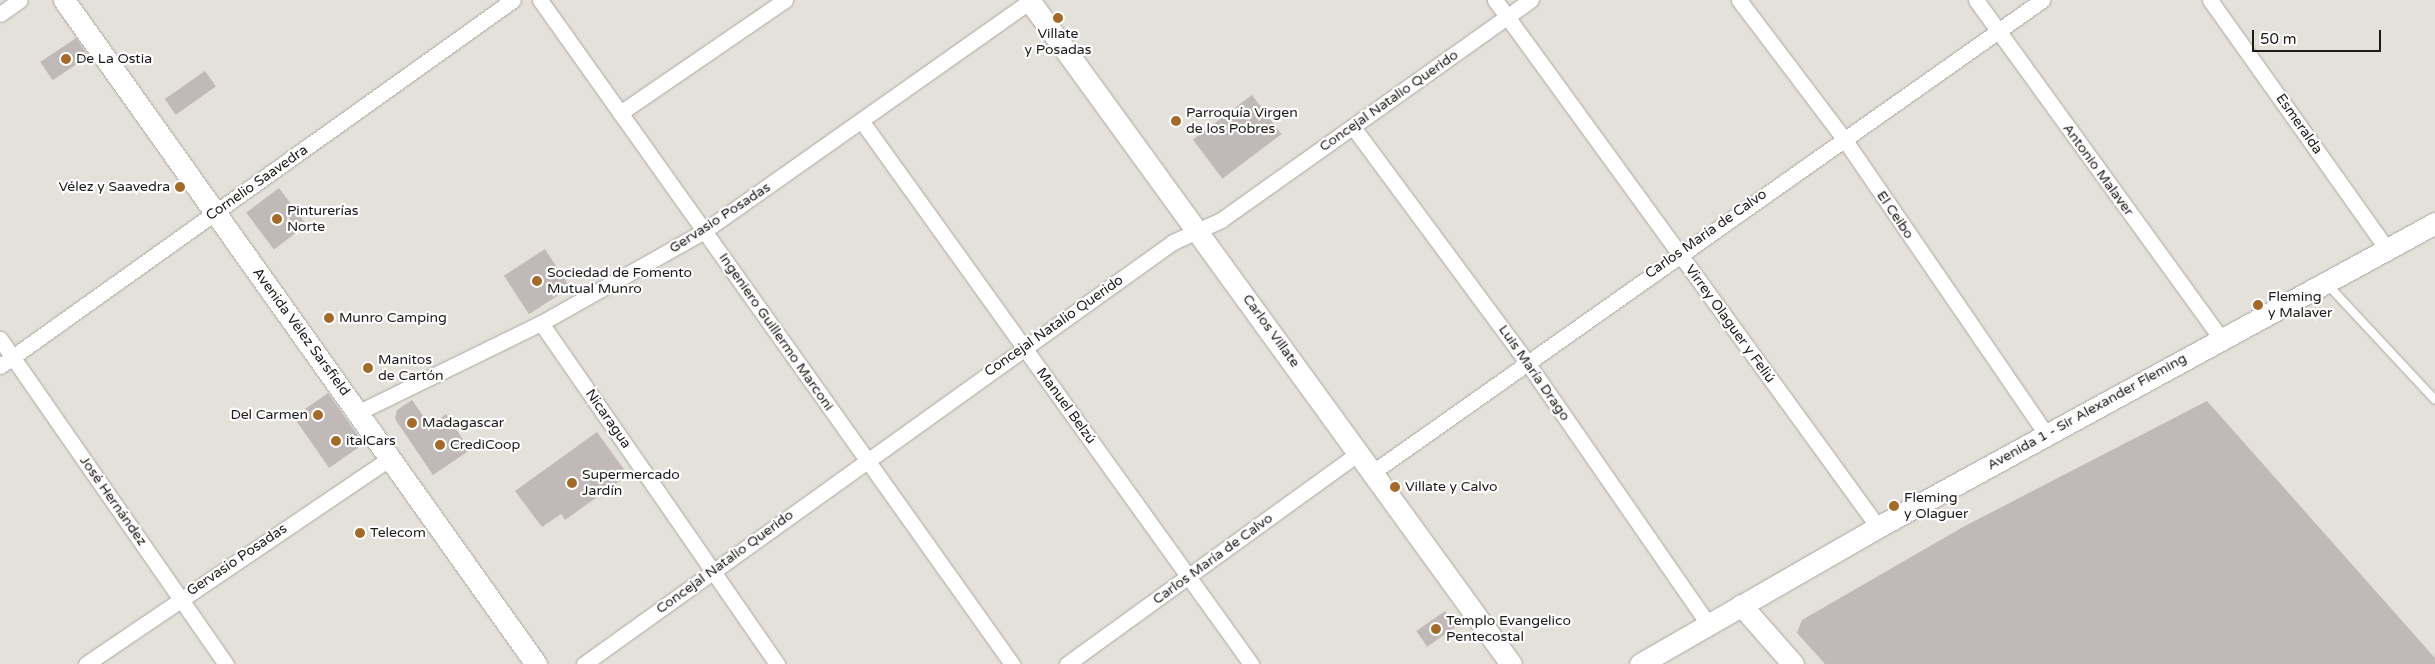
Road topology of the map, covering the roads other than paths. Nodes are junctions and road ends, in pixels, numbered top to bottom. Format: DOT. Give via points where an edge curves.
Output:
graph roads {
  1 [pos="20,0"];
  2 [pos="64,0"];
  3 [pos="513,0"];
  4 [pos="540,0"];
  5 [pos="784,0"];
  6 [pos="1030,0"];
  7 [pos="1495,0"];
  8 [pos="1531,0"];
  9 [pos="1739,0"];
  10 [pos="1976,0"];
  11 [pos="2042,0"];
  12 [pos="2210,0"];
  13 [pos="0,14"];
  14 [pos="1507,17"];
  15 [pos="1998,32"];
  16 [pos="620,113"];
  17 [pos="863,123"];
  18 [pos="1353,127"];
  19 [pos="1844,139"];
  20 [pos="216,212"];
  21 [pos="2435,223"];
  22 [pos="704,231"];
  23 [pos="1200,232"];
  24 [pos="2388,249"];
  25 [pos="1678,253"];
  26 [pos="2326,283"];
  27 [pos="541,323"];
  28 [pos="0,339"];
  29 [pos="2221,340"];
  30 [pos="1024,347"];
  31 [pos="13,357"];
  32 [pos="1526,361"];
  33 [pos="0,366"];
  34 [pos="2435,400"];
  35 [pos="359,412"];
  36 [pos="2046,434"];
  37 [pos="1359,453"];
  38 [pos="390,458"];
  39 [pos="866,459"];
  40 [pos="1373,472"];
  41 [pos="1878,527"];
  42 [pos="713,571"];
  43 [pos="1189,577"];
  44 [pos="181,598"];
  45 [pos="1741,605"];
  46 [pos="1708,624"];
  47 [pos="86,664"];
  48 [pos="226,664"];
  49 [pos="536,664"];
  50 [pos="584,664"];
  51 [pos="777,664"];
  52 [pos="1012,664"];
  53 [pos="1067,664"];
  54 [pos="1251,664"];
  55 [pos="1511,664"];
  56 [pos="1640,664"];
  57 [pos="1793,664"];
  1 -- 13 [label="street"];
  2 -- 20 [label="main road, Avenida Vélez Sarsfield"];
  3 -- 20 [label="street, Cornelio Saavedra"];
  4 -- 16 [label="street, Ingeniero Guillermo Marconi"];
  5 -- 16 [label="street"];
  6 -- 17 [label="street, Gervasio Posadas"];
  6 -- 23 [label="main road, Carlos Villate"];
  7 -- 14 [label="street, Virrey Olaguer y Feliú"];
  8 -- 14 [label="street, Concejal Natalio Querido"];
  9 -- 19 [label="street, El Ceibo"];
  10 -- 15 [label="street, Antonio Malaver"];
  11 -- 15 [label="street, Carlos María de Calvo"];
  12 -- 24 [label="street, Esmeralda"];
  14 -- 18 [label="street, Concejal Natalio Querido"];
  14 -- 25 [label="street, Virrey Olaguer y Feliú"];
  15 -- 19 [label="street, Carlos María de Calvo"];
  15 -- 29 [label="street, Antonio Malaver"];
  16 -- 22 [label="street, Ingeniero Guillermo Marconi"];
  17 -- 22 [label="street, Gervasio Posadas"];
  17 -- 30 [label="street, Manuel Belzú"];
  18 -- 23 [label="street, Concejal Natalio Querido"];
  18 -- 32 [label="street, Luis María Drago"];
  19 -- 25 [label="street, Carlos María de Calvo"];
  19 -- 36 [label="street, El Ceibo"];
  20 -- 31 [label="street, Cornelio Saavedra"];
  20 -- 35 [label="main road, Avenida Vélez Sarsfield"];
  21 -- 24 [label="main road, Avenida 1 - Sir Alexander Fleming"];
  22 -- 27 [label="street, Gervasio Posadas"];
  22 -- 39 [label="street, Ingeniero Guillermo Marconi"];
  23 -- 30 [label="street, Concejal Natalio Querido" via="1173,242"];
  23 -- 37 [label="main road, Carlos Villate"];
  24 -- 26 [label="main road, Avenida 1 - Sir Alexander Fleming"];
  25 -- 32 [label="street, Carlos María de Calvo"];
  25 -- 41 [label="street, Virrey Olaguer y Feliú"];
  26 -- 29 [label="main road, Avenida 1 - Sir Alexander Fleming"];
  26 -- 34 [label="lane"];
  27 -- 35 [label="street, Gervasio Posadas"];
  27 -- 42 [label="street, Nicaragua"];
  28 -- 31 [label="street, José Hernández"];
  29 -- 36 [label="main road, Avenida 1 - Sir Alexander Fleming"];
  30 -- 39 [label="street, Concejal Natalio Querido"];
  30 -- 43 [label="street, Manuel Belzú"];
  31 -- 33 [label="street, Cornelio Saavedra"];
  31 -- 44 [label="street, José Hernández"];
  32 -- 40 [label="street, Carlos María de Calvo"];
  32 -- 46 [label="street, Luis María Drago"];
  35 -- 38 [label="main road, Avenida Vélez Sarsfield"];
  36 -- 41 [label="main road, Avenida 1 - Sir Alexander Fleming"];
  37 -- 40 [label="main road, Carlos Villate"];
  37 -- 43 [label="street, Carlos María de Calvo"];
  38 -- 44 [label="street, Gervasio Posadas"];
  38 -- 49 [label="main road, Avenida Vélez Sarsfield"];
  39 -- 42 [label="street, Concejal Natalio Querido"];
  39 -- 52 [label="street, Ingeniero Guillermo Marconi"];
  40 -- 55 [label="main road, Carlos Villate"];
  41 -- 45 [label="main road, Avenida 1 - Sir Alexander Fleming"];
  42 -- 50 [label="street, Concejal Natalio Querido"];
  42 -- 51 [label="street, Nicaragua"];
  43 -- 53 [label="street, Carlos María de Calvo"];
  43 -- 54 [label="street, Manuel Belzú"];
  44 -- 47 [label="street, Gervasio Posadas"];
  44 -- 48 [label="street, José Hernández"];
  45 -- 46 [label="main road, Avenida 1 - Sir Alexander Fleming"];
  45 -- 57 [label="main road"];
  46 -- 56 [label="main road, Avenida 1 - Sir Alexander Fleming"];
}
